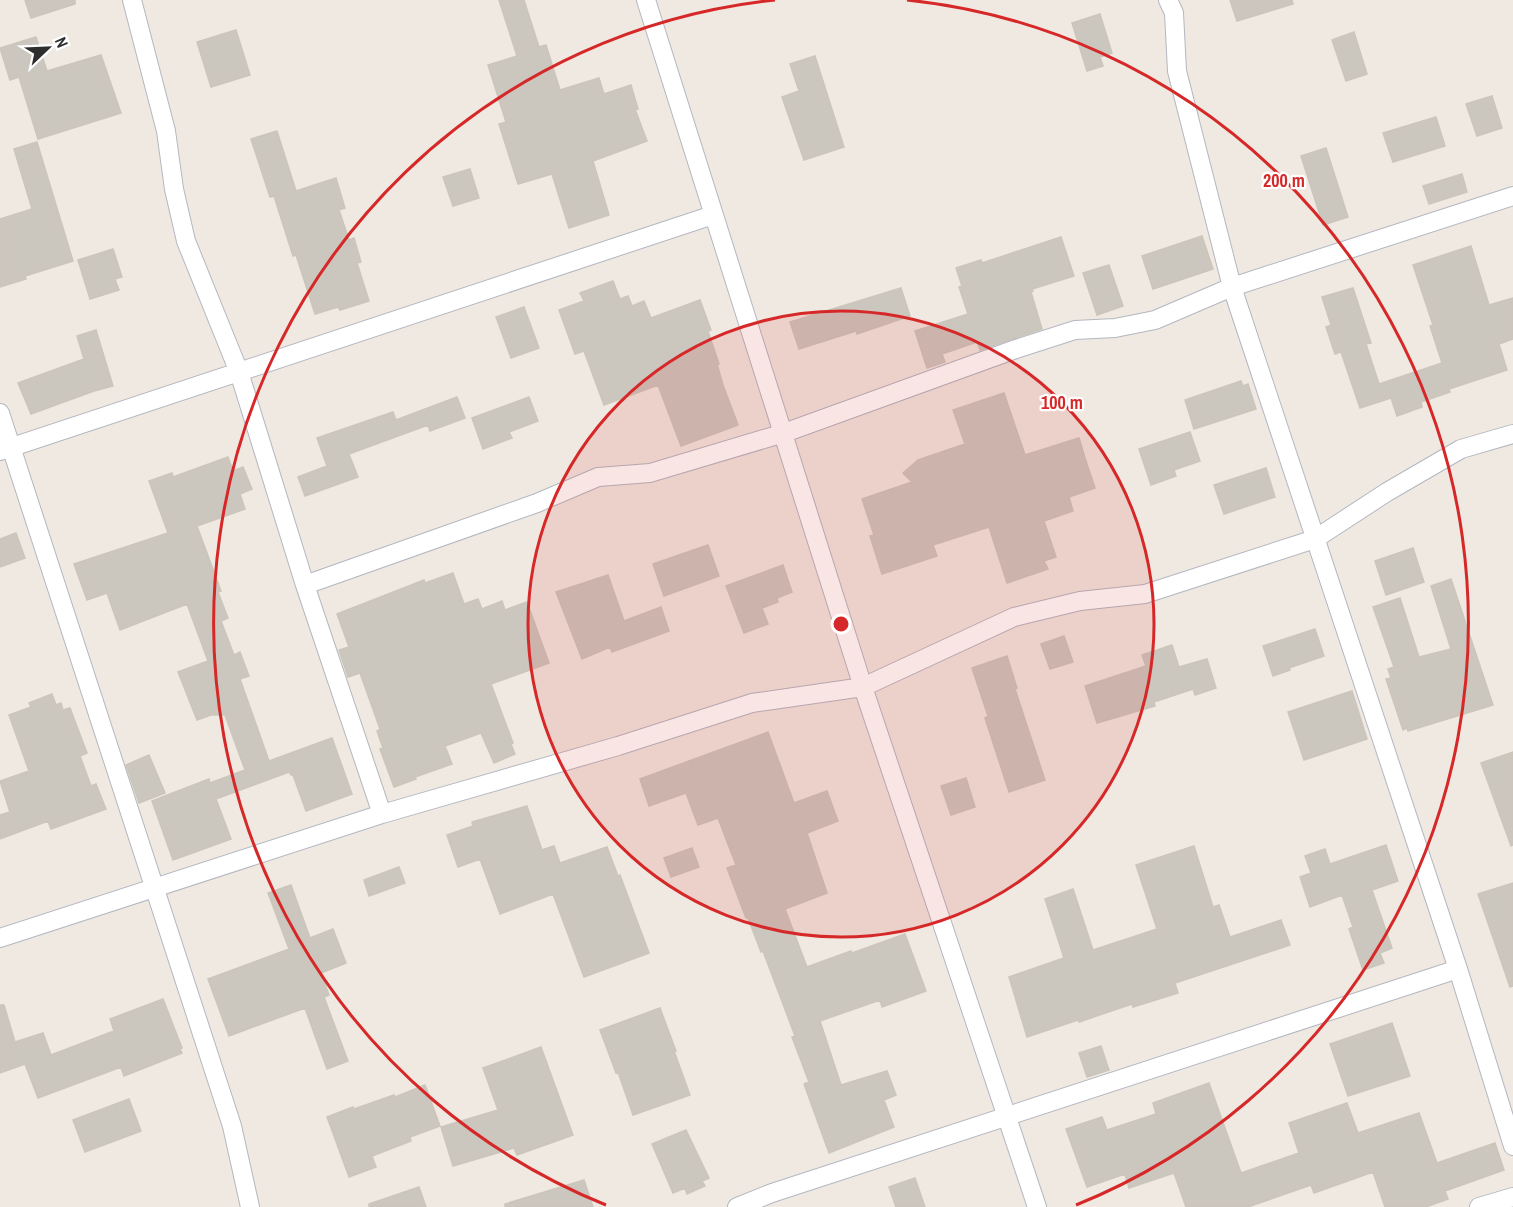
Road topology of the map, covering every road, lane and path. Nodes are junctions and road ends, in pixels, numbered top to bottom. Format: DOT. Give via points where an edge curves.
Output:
graph roads {
  1 [pos="132,0"];
  2 [pos="646,0"];
  3 [pos="1168,0"];
  4 [pos="1513,196"];
  5 [pos="713,215"];
  6 [pos="1232,287"];
  7 [pos="239,372"];
  8 [pos="0,413"];
  9 [pos="784,433"];
  10 [pos="1513,434"];
  11 [pos="5,449"];
  12 [pos="1315,538"];
  13 [pos="305,585"];
  14 [pos="863,687"];
  15 [pos="382,814"];
  16 [pos="155,888"];
  17 [pos="0,938"];
  18 [pos="1458,969"];
  19 [pos="1506,1098"];
  20 [pos="1006,1116"];
  21 [pos="1513,1146"];
  22 [pos="1513,1197"];
  23 [pos="250,1207"];
  24 [pos="737,1207"];
  25 [pos="1037,1207"];
  26 [pos="1479,1207"];
  1 -- 7 [label="street" via="166,132 186,241"];
  2 -- 5 [label="street"];
  3 -- 6 [label="street" via="1174,13 1177,71"];
  4 -- 6 [label="street"];
  5 -- 7 [label="street"];
  5 -- 9 [label="street"];
  6 -- 9 [label="street" via="1155,320 1075,330 1016,349"];
  6 -- 12 [label="street"];
  7 -- 11 [label="street"];
  7 -- 13 [label="street"];
  8 -- 11 [label="street"];
  9 -- 13 [label="street" via="650,473 598,477 537,503"];
  9 -- 14 [label="street"];
  10 -- 12 [label="street" via="1461,449"];
  11 -- 16 [label="street"];
  12 -- 14 [label="street" via="1145,594 1080,601 1014,617"];
  12 -- 18 [label="street"];
  13 -- 15 [label="street"];
  14 -- 15 [label="street" via="752,703"];
  14 -- 20 [label="street"];
  15 -- 16 [label="street"];
  16 -- 17 [label="street"];
  16 -- 23 [label="street" via="232,1126"];
  18 -- 19 [label="street"];
  18 -- 20 [label="street"];
  19 -- 21 [label="street"];
  20 -- 24 [label="street"];
  20 -- 25 [label="street"];
  22 -- 26 [label="street"];
}
